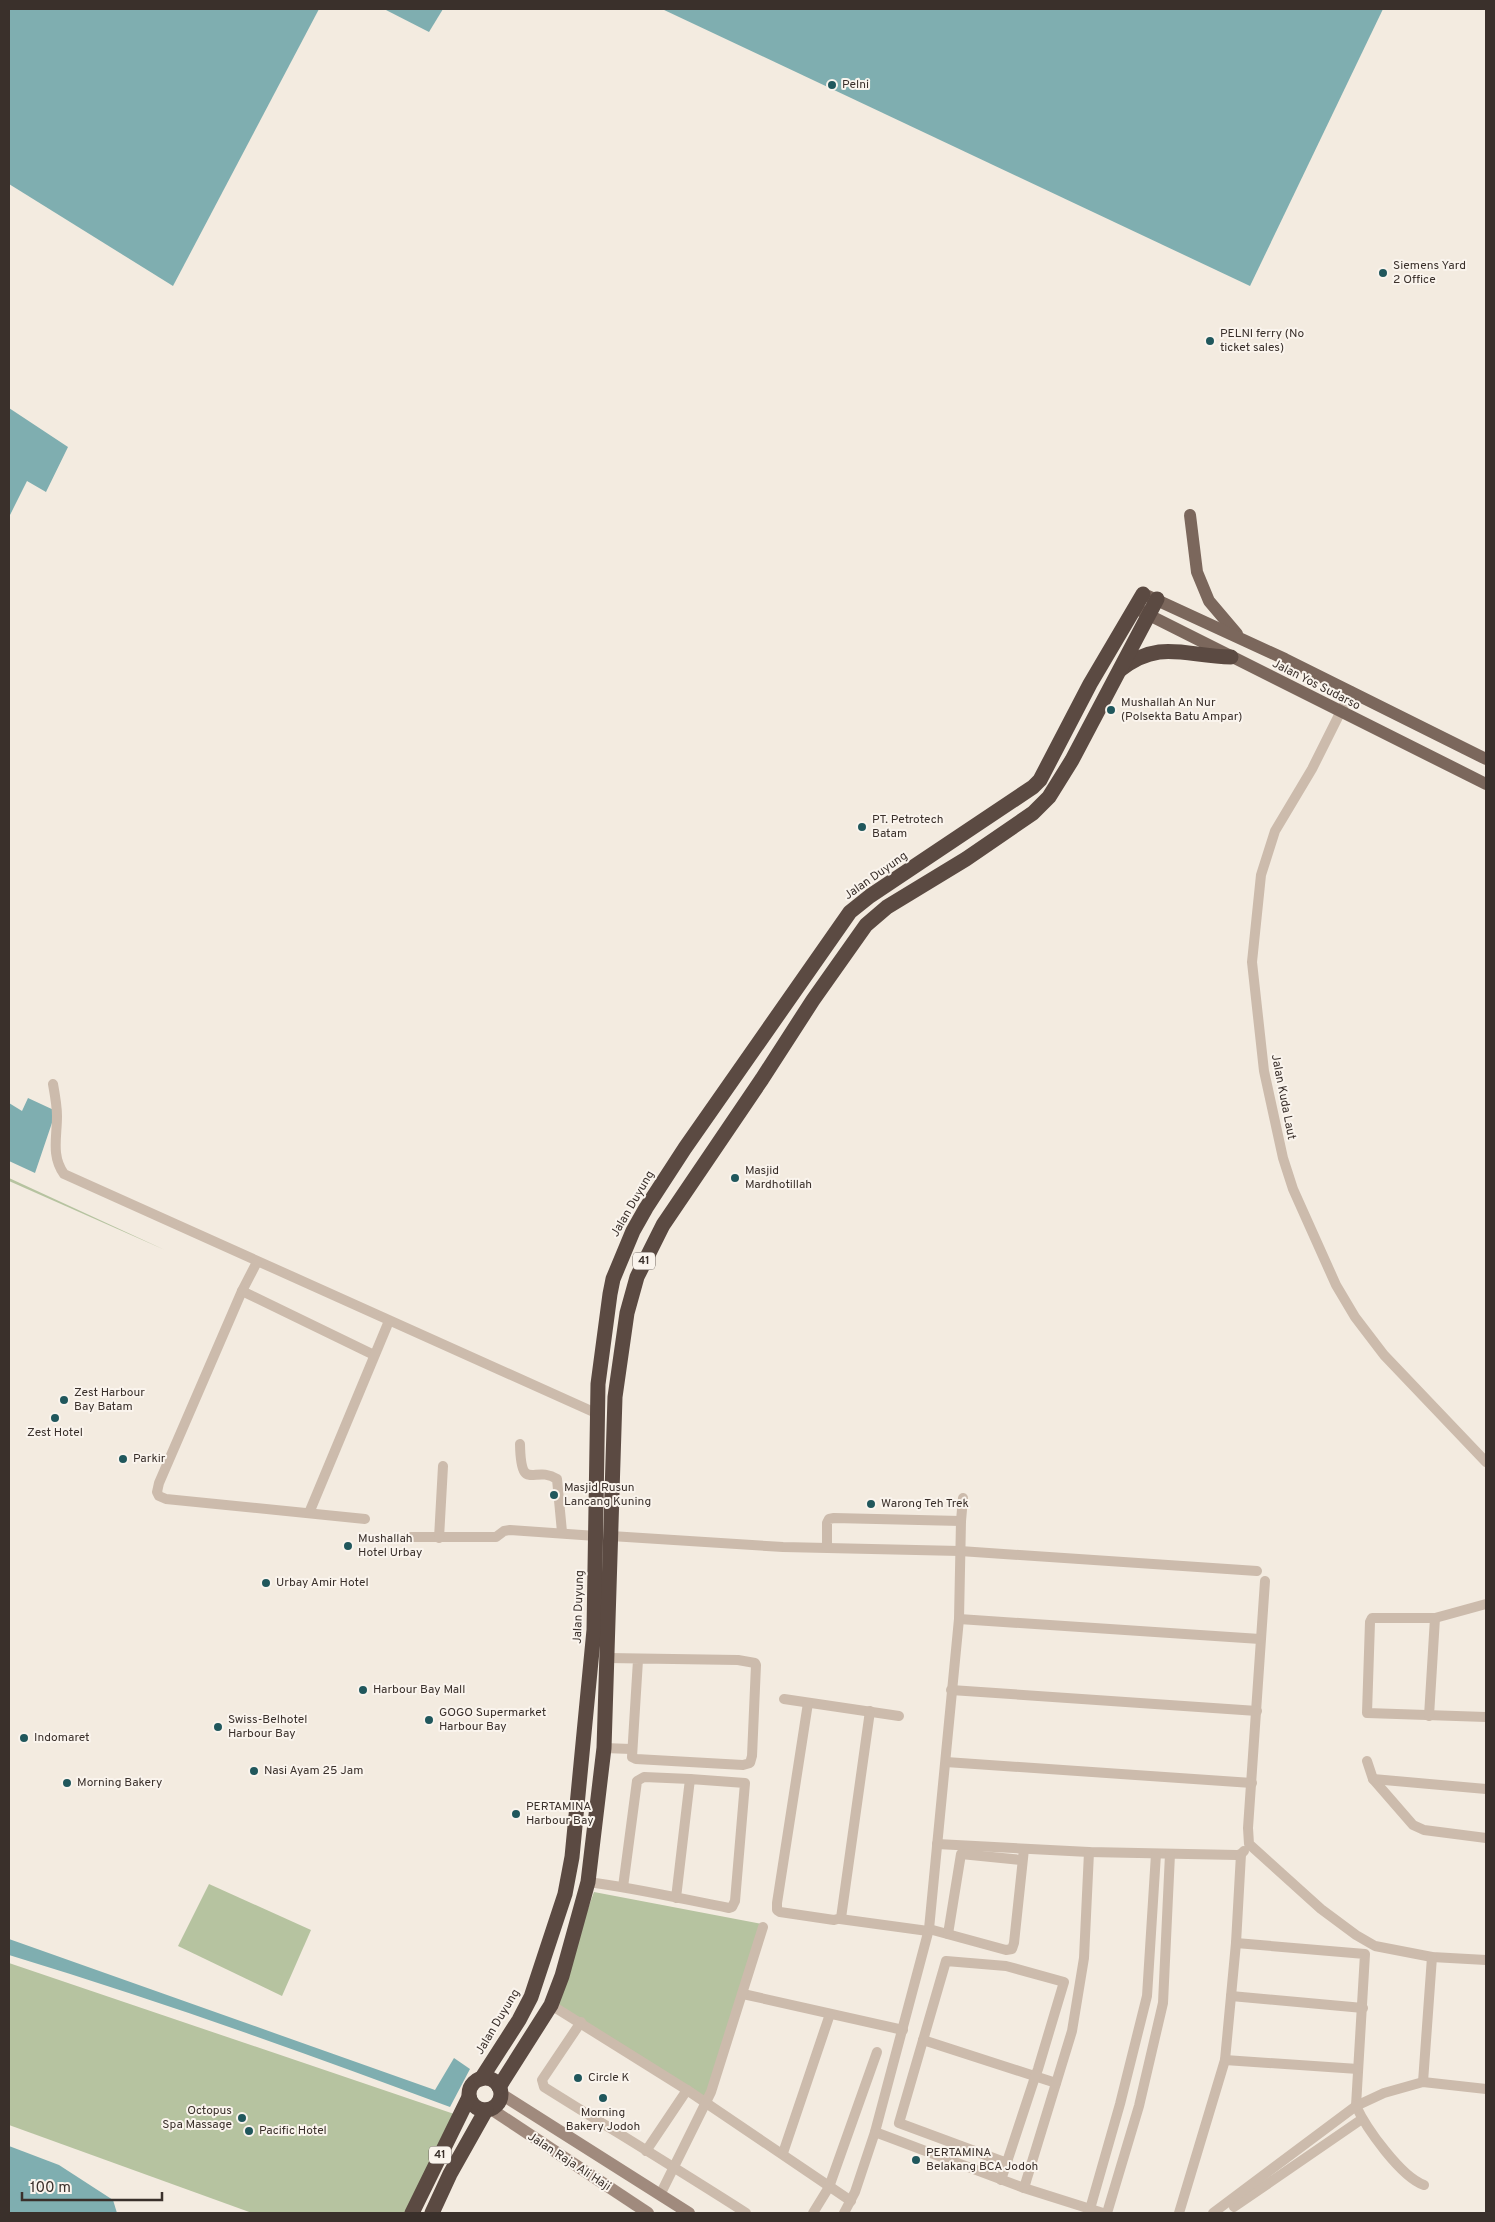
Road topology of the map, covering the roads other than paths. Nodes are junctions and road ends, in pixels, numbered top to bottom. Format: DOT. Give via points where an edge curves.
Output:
graph roads {
  1 [pos="1190,515"];
  2 [pos="1150,596"];
  3 [pos="1142,612"];
  4 [pos="1240,637"];
  5 [pos="1231,657"];
  6 [pos="1117,673"];
  7 [pos="1350,691"];
  8 [pos="1339,712"];
  9 [pos="1486,759"];
  10 [pos="1486,784"];
  11 [pos="54,1084"];
  12 [pos="685,1148"];
  13 [pos="706,1160"];
  14 [pos="257,1262"];
  15 [pos="242,1291"];
  16 [pos="389,1321"];
  17 [pos="374,1355"];
  18 [pos="598,1414"];
  19 [pos="520,1444"];
  20 [pos="1486,1462"];
  21 [pos="443,1466"];
  22 [pos="963,1498"];
  23 [pos="309,1512"];
  24 [pos="365,1519"];
  25 [pos="961,1521"];
  26 [pos="562,1532"];
  27 [pos="604,1536"];
  28 [pos="408,1537"];
  29 [pos="439,1538"];
  30 [pos="827,1546"];
  31 [pos="960,1551"];
  32 [pos="1257,1572"];
  33 [pos="1265,1580"];
  34 [pos="1486,1604"];
  35 [pos="1436,1618"];
  36 [pos="959,1620"];
  37 [pos="1260,1640"];
  38 [pos="608,1658"];
  39 [pos="638,1660"];
  40 [pos="952,1690"];
  41 [pos="784,1699"];
  42 [pos="808,1702"];
  43 [pos="1257,1711"];
  44 [pos="870,1712"];
  45 [pos="899,1716"];
  46 [pos="1429,1716"];
  47 [pos="1486,1717"];
  48 [pos="585,1734"];
  49 [pos="604,1741"];
  50 [pos="631,1749"];
  51 [pos="1367,1761"];
  52 [pos="946,1762"];
  53 [pos="690,1778"];
  54 [pos="1373,1779"];
  55 [pos="1252,1783"];
  56 [pos="1486,1789"];
  57 [pos="1486,1838"];
  58 [pos="937,1844"];
  59 [pos="1249,1844"];
  60 [pos="1024,1849"];
  61 [pos="1089,1852"];
  62 [pos="1156,1854"];
  63 [pos="1170,1854"];
  64 [pos="1241,1854"];
  65 [pos="1022,1860"];
  66 [pos="588,1882"];
  67 [pos="623,1887"];
  68 [pos="676,1898"];
  69 [pos="840,1919"];
  70 [pos="763,1927"];
  71 [pos="928,1930"];
  72 [pos="948,1934"];
  73 [pos="1236,1943"];
  74 [pos="1432,1957"];
  75 [pos="1486,1960"];
  76 [pos="743,1994"];
  77 [pos="1231,1996"];
  78 [pos="551,2005"];
  79 [pos="1363,2008"];
  80 [pos="830,2014"];
  81 [pos="581,2022"];
  82 [pos="903,2030"];
  83 [pos="923,2040"];
  84 [pos="876,2052"];
  85 [pos="1225,2060"];
  86 [pos="1358,2069"];
  87 [pos="1035,2077"];
  88 [pos="480,2079"];
  89 [pos="1423,2082"];
  90 [pos="1056,2084"];
  91 [pos="1486,2089"];
  92 [pos="687,2090"];
  93 [pos="500,2091"];
  94 [pos="469,2097"];
  95 [pos="706,2103"];
  96 [pos="1356,2106"];
  97 [pos="488,2110"];
  98 [pos="1362,2119"];
  99 [pos="563,2132"];
  100 [pos="875,2132"];
  101 [pos="551,2150"];
  102 [pos="646,2151"];
  103 [pos="977,2152"];
  104 [pos="783,2153"];
  105 [pos="1007,2163"];
  106 [pos="675,2167"];
  107 [pos="969,2168"];
  108 [pos="1001,2180"];
  109 [pos="1424,2185"];
  110 [pos="829,2187"];
  111 [pos="1024,2188"];
  112 [pos="660,2195"];
  113 [pos="851,2201"];
  114 [pos="1233,2207"];
  115 [pos="1100,2212"];
  116 [pos="412,2213"];
  117 [pos="432,2213"];
  118 [pos="648,2213"];
  119 [pos="689,2213"];
  120 [pos="746,2213"];
  121 [pos="814,2213"];
  122 [pos="844,2213"];
  123 [pos="1178,2213"];
  124 [pos="1213,2213"];
  1 -- 4 [label="main road" via="1194,556 1209,601"];
  2 -- 3 [label="highway, Jalan Duyung / 41"];
  2 -- 4 [label="main road, Jalan Yos Sudarso"];
  3 -- 5 [label="main road, Jalan Yos Sudarso"];
  3 -- 6 [label="highway, Jalan Duyung / 41"];
  3 -- 12 [label="highway, Jalan Duyung / 41" via="1090,684 1040,780 850,912"];
  4 -- 7 [label="main road, Jalan Yos Sudarso"];
  5 -- 6 [label="highway" via="1172,650 1156,652 1135,660"];
  5 -- 8 [label="main road, Jalan Yos Sudarso"];
  6 -- 13 [label="highway, Jalan Duyung / 41" via="1068,767 1042,805 887,908 860,931"];
  7 -- 8 [label="street, Jalan Kuda Laut"];
  7 -- 9 [label="main road, Jalan Yos Sudarso"];
  8 -- 10 [label="main road, Jalan Yos Sudarso"];
  8 -- 20 [label="street, Jalan Kuda Laut" via="1312,769 1276,830 1261,875 1252,962 1257,1023 1274,1123 1293,1189 1336,1285 1355,1316 1384,1355"];
  11 -- 14 [label="street" via="57,1116 55,1151 58,1168 64,1174"];
  12 -- 13 [label="highway"];
  12 -- 18 [label="highway, Jalan Duyung / 41" via="637,1223 613,1279 598,1384"];
  13 -- 27 [label="highway, Jalan Duyung / 41" via="663,1225 630,1297 615,1397"];
  14 -- 15 [label="street"];
  14 -- 16 [label="street"];
  15 -- 17 [label="street"];
  15 -- 23 [label="street" via="157,1492 166,1499"];
  16 -- 17 [label="street"];
  16 -- 18 [label="street"];
  17 -- 23 [label="street"];
  18 -- 27 [label="highway, Jalan Duyung / 41"];
  19 -- 26 [label="street" via="520,1463 524,1472 557,1479"];
  21 -- 29 [label="street"];
  22 -- 25 [label="street"];
  23 -- 24 [label="street"];
  25 -- 30 [label="street" via="829,1519"];
  25 -- 31 [label="street"];
  26 -- 27 [label="street"];
  26 -- 29 [label="street" via="506,1530 496,1537"];
  27 -- 30 [label="street" via="783,1547"];
  27 -- 38 [label="highway, Jalan Duyung / 41"];
  27 -- 48 [label="highway, Jalan Duyung / 41"];
  28 -- 29 [label="street"];
  30 -- 31 [label="street"];
  31 -- 32 [label="street"];
  31 -- 36 [label="street"];
  33 -- 37 [label="street"];
  34 -- 35 [label="street"];
  35 -- 46 [label="street"];
  35 -- 46 [label="street" via="1373,1617 1370,1622 1367,1713"];
  36 -- 37 [label="street"];
  36 -- 40 [label="street"];
  37 -- 43 [label="street"];
  38 -- 39 [label="street"];
  38 -- 49 [label="highway, Jalan Duyung / 41"];
  39 -- 50 [label="street"];
  39 -- 50 [label="street" via="738,1660 754,1663 752,1756 750,1763 743,1765 655,1760 633,1758"];
  40 -- 43 [label="street"];
  40 -- 52 [label="street"];
  41 -- 42 [label="street"];
  42 -- 44 [label="street"];
  42 -- 69 [label="street" via="777,1910"];
  43 -- 55 [label="street"];
  44 -- 45 [label="street"];
  44 -- 69 [label="street"];
  46 -- 47 [label="street"];
  48 -- 49 [label="highway"];
  48 -- 88 [label="highway, Jalan Duyung / 41" via="565,1894 527,2007"];
  49 -- 50 [label="street"];
  49 -- 66 [label="highway, Jalan Duyung / 41"];
  51 -- 54 [label="street"];
  52 -- 55 [label="street"];
  52 -- 58 [label="street"];
  53 -- 67 [label="street" via="644,1777 637,1781"];
  53 -- 68 [label="street"];
  53 -- 68 [label="street" via="739,1781 746,1785 735,1901 729,1908"];
  54 -- 56 [label="street"];
  54 -- 57 [label="street" via="1413,1825 1424,1830"];
  55 -- 59 [label="street"];
  58 -- 60 [label="street"];
  58 -- 71 [label="street"];
  59 -- 64 [label="street"];
  59 -- 74 [label="street" via="1321,1909 1366,1942 1394,1951"];
  60 -- 61 [label="street"];
  60 -- 65 [label="street"];
  61 -- 62 [label="street"];
  61 -- 90 [label="street" via="1081,1984 1072,2031"];
  62 -- 63 [label="street"];
  62 -- 115 [label="street" via="1147,1996 1120,2104"];
  63 -- 64 [label="street"];
  63 -- 115 [label="street" via="1163,2003 1139,2106"];
  64 -- 73 [label="street"];
  65 -- 72 [label="street" via="962,1854"];
  65 -- 72 [label="street" via="1013,1947 1006,1950"];
  66 -- 67 [label="street"];
  66 -- 78 [label="highway, Jalan Duyung / 41"];
  67 -- 68 [label="street"];
  69 -- 71 [label="street"];
  70 -- 76 [label="street"];
  71 -- 72 [label="street"];
  71 -- 82 [label="street"];
  73 -- 77 [label="street"];
  73 -- 79 [label="street" via="1365,1954"];
  74 -- 75 [label="street"];
  74 -- 89 [label="street"];
  76 -- 80 [label="street"];
  76 -- 95 [label="street"];
  77 -- 79 [label="street"];
  77 -- 85 [label="street"];
  78 -- 81 [label="street"];
  78 -- 93 [label="highway, Jalan Duyung / 41"];
  79 -- 86 [label="street"];
  80 -- 82 [label="street"];
  80 -- 104 [label="street"];
  81 -- 92 [label="street"];
  81 -- 102 [label="street" via="542,2084"];
  82 -- 100 [label="street"];
  83 -- 87 [label="street"];
  83 -- 87 [label="street" via="946,1961 1006,1966 1064,1982"];
  83 -- 103 [label="street" via="899,2123"];
  84 -- 110 [label="street"];
  85 -- 86 [label="street"];
  85 -- 123 [label="street"];
  86 -- 96 [label="street"];
  87 -- 90 [label="street"];
  87 -- 105 [label="street"];
  88 -- 93 [label="highway" via="490,2080"];
  88 -- 94 [label="highway, 41" via="472,2084"];
  89 -- 91 [label="street"];
  89 -- 96 [label="street" via="1384,2093"];
  90 -- 111 [label="street"];
  92 -- 95 [label="street"];
  92 -- 102 [label="street"];
  93 -- 97 [label="highway, 41" via="498,2103"];
  93 -- 99 [label="main road, Jalan Raja Ali Haji"];
  94 -- 97 [label="highway" via="477,2108"];
  94 -- 116 [label="highway, 41"];
  95 -- 104 [label="street"];
  95 -- 106 [label="street"];
  96 -- 98 [label="street"];
  96 -- 114 [label="street"];
  97 -- 101 [label="main road, Jalan Raja Ali Haji"];
  97 -- 117 [label="highway, 41" via="450,2174"];
  98 -- 109 [label="street" via="1402,2171"];
  98 -- 114 [label="street"];
  99 -- 101 [label="main road"];
  99 -- 112 [label="main road, Jalan Raja Ali Haji"];
  100 -- 107 [label="street"];
  100 -- 113 [label="street"];
  101 -- 118 [label="main road, Jalan Raja Ali Haji"];
  102 -- 106 [label="street"];
  103 -- 105 [label="street"];
  103 -- 107 [label="street"];
  104 -- 110 [label="street"];
  105 -- 108 [label="street"];
  106 -- 112 [label="street"];
  106 -- 120 [label="street"];
  107 -- 108 [label="street"];
  108 -- 111 [label="street"];
  110 -- 113 [label="street"];
  110 -- 121 [label="street"];
  111 -- 115 [label="street"];
  112 -- 119 [label="main road, Jalan Raja Ali Haji"];
  113 -- 122 [label="street"];
  114 -- 124 [label="street"];
}
